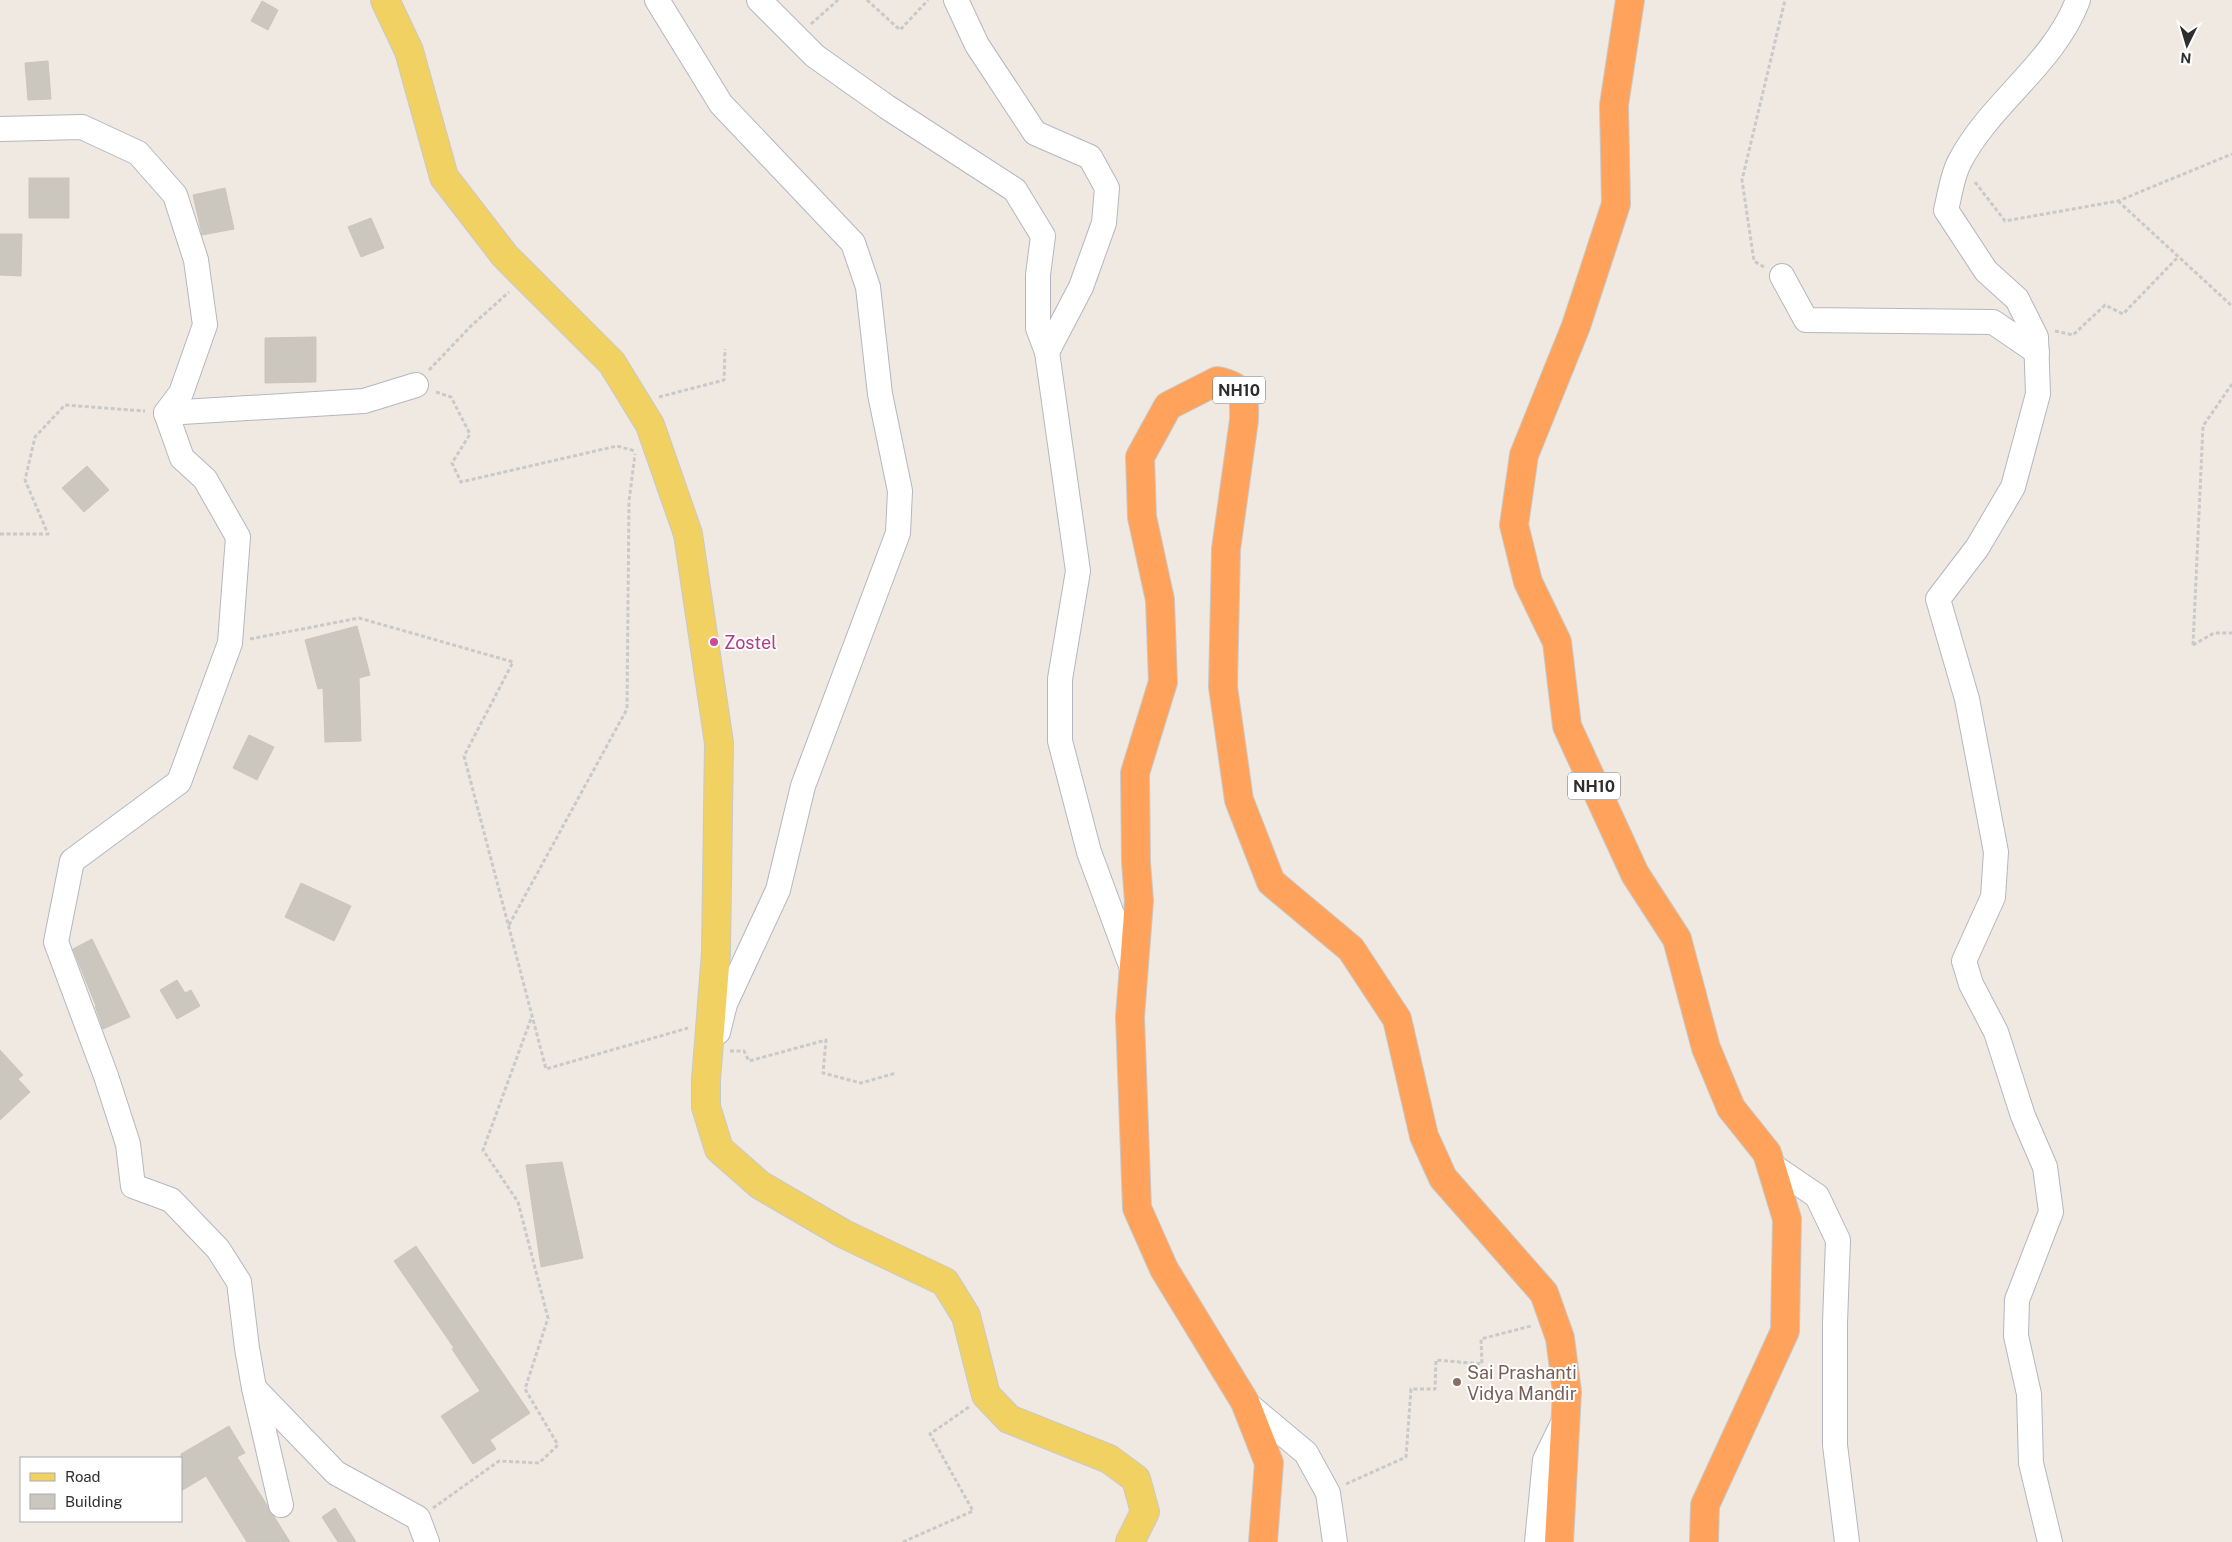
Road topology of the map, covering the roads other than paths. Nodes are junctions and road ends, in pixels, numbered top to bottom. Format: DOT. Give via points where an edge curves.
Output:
graph roads {
  1 [pos="385,0"];
  2 [pos="657,0"];
  3 [pos="759,0"];
  4 [pos="956,0"];
  5 [pos="1630,0"];
  6 [pos="2078,0"];
  7 [pos="0,129"];
  8 [pos="1782,276"];
  9 [pos="1048,352"];
  10 [pos="2037,352"];
  11 [pos="416,384"];
  12 [pos="166,413"];
  13 [pos="1134,972"];
  14 [pos="706,1080"];
  15 [pos="1770,1164"];
  16 [pos="254,1388"];
  17 [pos="1245,1402"];
  18 [pos="1566,1419"];
  19 [pos="281,1505"];
  20 [pos="427,1542"];
  21 [pos="1130,1542"];
  22 [pos="1263,1542"];
  23 [pos="1335,1542"];
  24 [pos="1537,1542"];
  25 [pos="1559,1542"];
  26 [pos="1704,1542"];
  27 [pos="1847,1542"];
  28 [pos="2050,1542"];
  1 -- 14 [label="main road" via="409,51 444,177 505,256 612,363 650,425 688,534 719,743 716,953"];
  2 -- 14 [label="street" via="721,104 852,242 868,287 880,394 900,491 898,532 803,786 778,890 725,1004"];
  3 -- 9 [label="street" via="815,56 1015,190 1043,236 1038,275 1038,328"];
  4 -- 9 [label="street" via="977,45 1035,133 1090,157 1107,188 1101,232 1081,287"];
  5 -- 15 [label="highway, NH10" via="1614,106 1616,204 1576,326 1524,455 1514,525 1528,582 1557,642 1568,726 1634,874 1677,939 1706,1048 1731,1108 1767,1153"];
  6 -- 10 [label="street" via="2056,42 1985,125 1959,162 1946,210 1986,271 2017,299 2036,338"];
  7 -- 12 [label="street" via="82,127 138,153 175,195 196,260 205,325 181,394"];
  8 -- 10 [label="street" via="1806,320 1993,322"];
  9 -- 13 [label="street" via="1078,571 1060,678 1060,740 1089,852"];
  10 -- 28 [label="street" via="2038,394 2013,486 1977,548 1938,599 1967,698 1996,852 1993,897 1964,961 1971,984 1996,1032 2023,1116 2045,1167 2051,1212 2017,1300 2016,1336 2029,1394 2031,1463"];
  11 -- 12 [label="street" via="364,401"];
  12 -- 16 [label="street" via="182,458 205,480 238,537 230,643 179,782 72,861 56,942 128,1144 133,1186 171,1200 218,1249 240,1282"];
  13 -- 17 [label="highway, NH10" via="1130,1017 1137,1208 1164,1269"];
  13 -- 18 [label="highway, NH10" via="1139,901 1135,773 1163,682 1160,600 1142,517 1140,457 1168,406 1217,381 1236,387 1245,402 1226,549 1223,687 1239,800 1271,882 1351,949 1397,1019 1424,1136 1442,1178 1544,1293 1560,1338 1568,1392"];
  14 -- 21 [label="main road" via="706,1107 719,1149 760,1185 844,1234 945,1282 966,1316 986,1396 1009,1419 1109,1458 1136,1479 1145,1512"];
  15 -- 26 [label="highway, NH10" via="1787,1219 1785,1331 1705,1505"];
  15 -- 27 [label="street" via="1817,1196 1838,1240 1836,1445"];
  16 -- 19 [label="street"];
  16 -- 20 [label="street" via="336,1473 418,1518"];
  17 -- 22 [label="highway, NH10" via="1268,1463"];
  17 -- 23 [label="street" via="1306,1453 1328,1493"];
  18 -- 24 [label="street" via="1546,1460"];
  18 -- 25 [label="highway, NH10"];
}
